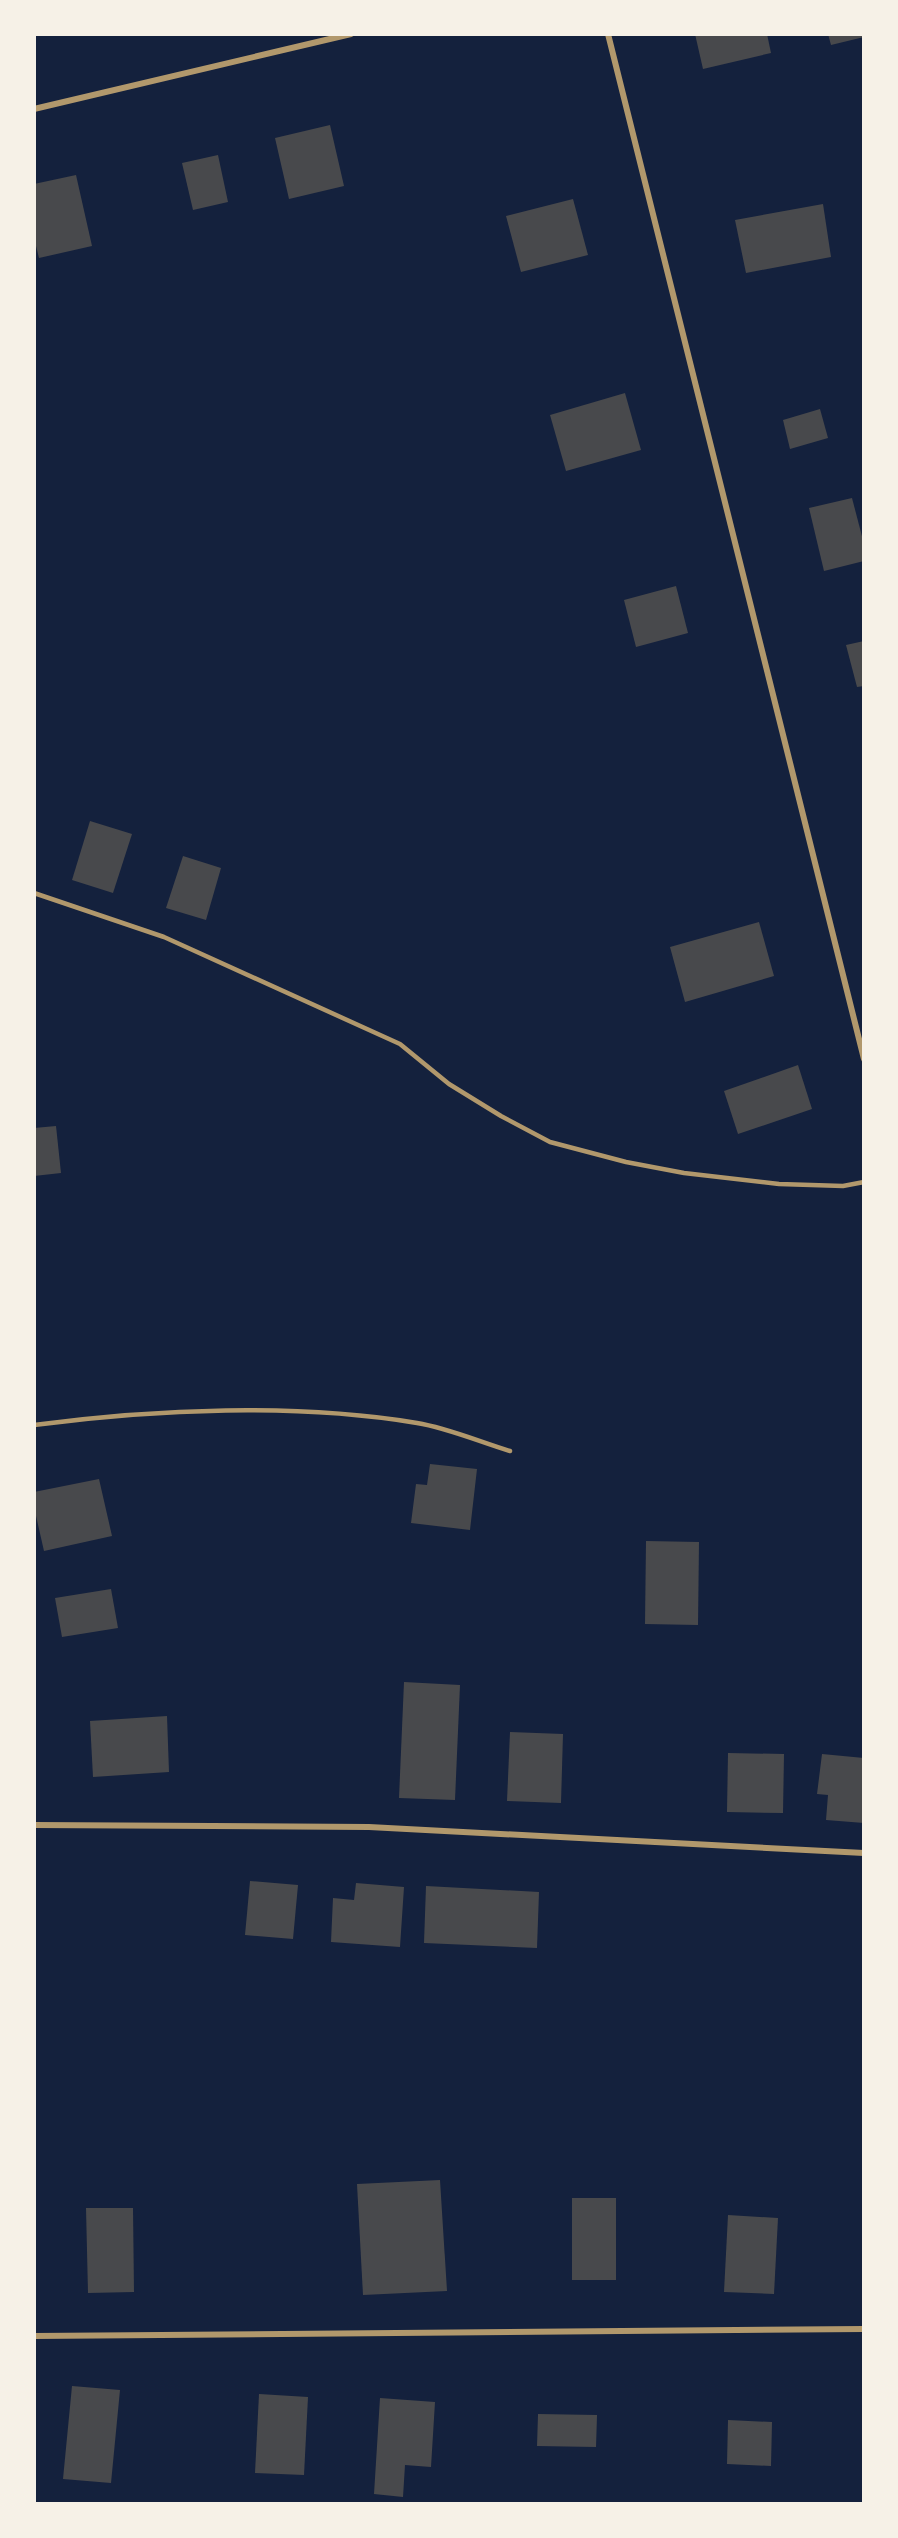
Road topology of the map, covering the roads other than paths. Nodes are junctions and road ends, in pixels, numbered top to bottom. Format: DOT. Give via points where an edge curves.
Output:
graph roads {
  1 [pos="351,34"];
  2 [pos="608,34"];
  3 [pos="34,109"];
  4 [pos="34,893"];
  5 [pos="864,1059"];
  6 [pos="864,1182"];
  7 [pos="34,1425"];
  8 [pos="510,1451"];
  9 [pos="34,1825"];
  10 [pos="864,1853"];
  11 [pos="864,2330"];
  12 [pos="34,2336"];
  1 -- 3 [label="street"];
  2 -- 5 [label="street"];
  4 -- 6 [label="lane" via="164,936 400,1044 449,1084 550,1142 684,1173 779,1184 843,1186"];
  7 -- 8 [label="lane" via="197,1411 322,1413 419,1424"];
  9 -- 10 [label="street" via="369,1827"];
  11 -- 12 [label="street"];
}
